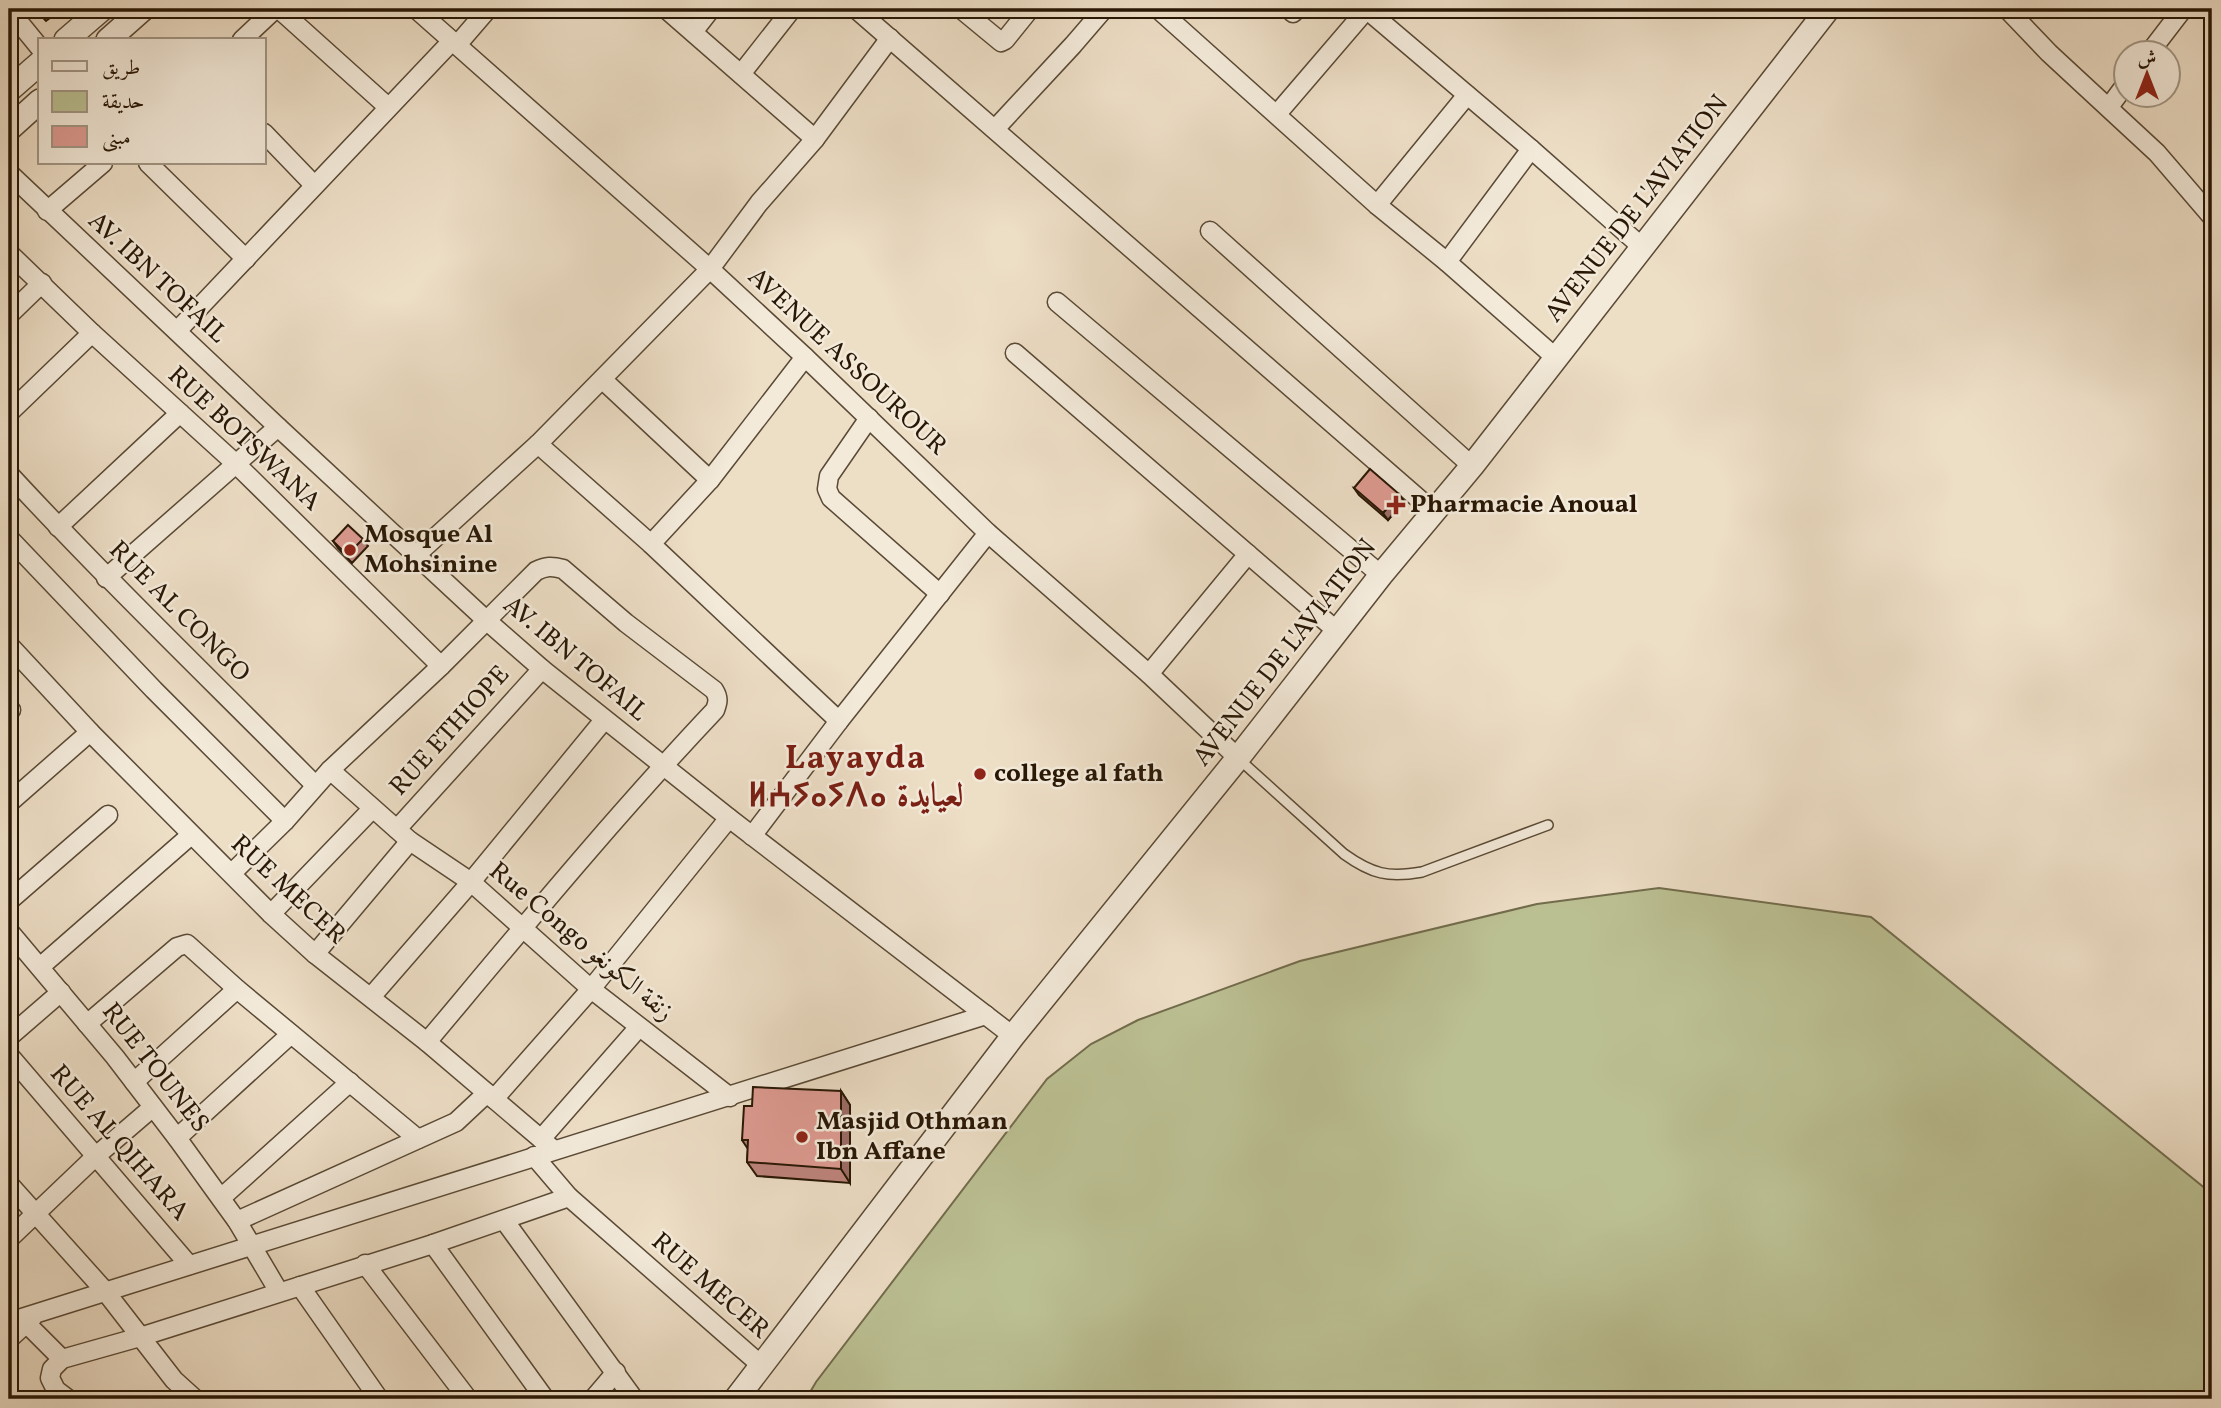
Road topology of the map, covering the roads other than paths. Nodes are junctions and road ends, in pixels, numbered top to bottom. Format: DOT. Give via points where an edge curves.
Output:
graph roads {
  1 [pos="102,9"];
  2 [pos="143,9"];
  3 [pos="277,9"];
  4 [pos="488,9"];
  5 [pos="666,9"];
  6 [pos="711,9"];
  7 [pos="792,9"];
  8 [pos="961,9"];
  9 [pos="1030,9"];
  10 [pos="1104,9"];
  11 [pos="1158,9"];
  12 [pos="1289,9"];
  13 [pos="1297,9"];
  14 [pos="1367,9"];
  15 [pos="2007,9"];
  16 [pos="2183,9"];
  17 [pos="9,10"];
  18 [pos="861,10"];
  19 [pos="1822,11"];
  20 [pos="427,12"];
  21 [pos="693,32"];
  22 [pos="68,38"];
  23 [pos="110,38"];
  24 [pos="244,38"];
  25 [pos="890,38"];
  26 [pos="2161,38"];
  27 [pos="455,43"];
  28 [pos="38,46"];
  29 [pos="38,64"];
  30 [pos="741,74"];
  31 [pos="9,90"];
  32 [pos="1467,94"];
  33 [pos="38,102"];
  34 [pos="2112,103"];
  35 [pos="388,107"];
  36 [pos="2109,107"];
  37 [pos="1277,114"];
  38 [pos="9,128"];
  39 [pos="995,129"];
  40 [pos="266,135"];
  41 [pos="815,139"];
  42 [pos="1531,149"];
  43 [pos="102,164"];
  44 [pos="149,164"];
  45 [pos="9,173"];
  46 [pos="314,185"];
  47 [pos="1377,205"];
  48 [pos="47,211"];
  49 [pos="2212,217"];
  50 [pos="1210,231"];
  51 [pos="1642,247"];
  52 [pos="9,253"];
  53 [pos="246,259"];
  54 [pos="1447,262"];
  55 [pos="710,268"];
  56 [pos="41,284"];
  57 [pos="1057,302"];
  58 [pos="9,315"];
  59 [pos="177,331"];
  60 [pos="92,333"];
  61 [pos="1014,352"];
  62 [pos="805,356"];
  63 [pos="1556,358"];
  64 [pos="603,380"];
  65 [pos="9,413"];
  66 [pos="180,413"];
  67 [pos="869,418"];
  68 [pos="278,427"];
  69 [pos="538,444"];
  70 [pos="235,463"];
  71 [pos="1472,466"];
  72 [pos="9,474"];
  73 [pos="710,480"];
  74 [pos="1434,512"];
  75 [pos="58,527"];
  76 [pos="988,533"];
  77 [pos="9,538"];
  78 [pos="651,544"];
  79 [pos="1248,554"];
  80 [pos="416,555"];
  81 [pos="1381,575"];
  82 [pos="106,578"];
  83 [pos="940,594"];
  84 [pos="486,621"];
  85 [pos="1337,631"];
  86 [pos="9,645"];
  87 [pos="441,666"];
  88 [pos="542,669"];
  89 [pos="1149,674"];
  90 [pos="604,720"];
  91 [pos="839,721"];
  92 [pos="90,732"];
  93 [pos="1238,758"];
  94 [pos="663,766"];
  95 [pos="330,770"];
  96 [pos="315,785"];
  97 [pos="9,803"];
  98 [pos="372,809"];
  99 [pos="108,815"];
  100 [pos="729,818"];
  101 [pos="285,821"];
  102 [pos="1548,825"];
  103 [pos="191,835"];
  104 [pos="404,835"];
  105 [pos="752,836"];
  106 [pos="232,873"];
  107 [pos="471,882"];
  108 [pos="9,901"];
  109 [pos="271,914"];
  110 [pos="523,927"];
  111 [pos="9,931"];
  112 [pos="315,954"];
  113 [pos="40,967"];
  114 [pos="237,989"];
  115 [pos="592,989"];
  116 [pos="61,992"];
  117 [pos="371,997"];
  118 [pos="986,1015"];
  119 [pos="87,1024"];
  120 [pos="639,1027"];
  121 [pos="291,1034"];
  122 [pos="1013,1036"];
  123 [pos="9,1037"];
  124 [pos="427,1042"];
  125 [pos="9,1055"];
  126 [pos="134,1082"];
  127 [pos="350,1082"];
  128 [pos="490,1096"];
  129 [pos="730,1097"];
  130 [pos="153,1107"];
  131 [pos="177,1138"];
  132 [pos="418,1139"];
  133 [pos="547,1145"];
  134 [pos="96,1156"];
  135 [pos="534,1156"];
  136 [pos="9,1184"];
  137 [pos="569,1196"];
  138 [pos="221,1198"];
  139 [pos="35,1214"];
  140 [pos="504,1220"];
  141 [pos="237,1221"];
  142 [pos="9,1239"];
  143 [pos="433,1244"];
  144 [pos="250,1245"];
  145 [pos="365,1264"];
  146 [pos="189,1265"];
  147 [pos="300,1286"];
  148 [pos="105,1292"];
  149 [pos="279,1293"];
  150 [pos="24,1320"];
  151 [pos="140,1337"];
  152 [pos="9,1339"];
  153 [pos="62,1359"];
  154 [pos="762,1366"];
  155 [pos="616,1371"];
  156 [pos="57,1396"];
  157 [pos="195,1399"];
  158 [pos="380,1399"];
  159 [pos="468,1399"];
  160 [pos="545,1399"];
  161 [pos="593,1399"];
  162 [pos="634,1399"];
  163 [pos="736,1399"];
  1 -- 22 [label="street"];
  2 -- 23 [label="street"];
  3 -- 24 [label="street"];
  3 -- 35 [label="street"];
  4 -- 27 [label="street"];
  5 -- 21 [label="street"];
  6 -- 21 [label="street"];
  7 -- 30 [label="street"];
  8 -- 9 [label="street" via="1001,42"];
  10 -- 39 [label="street"];
  11 -- 37 [label="street"];
  12 -- 13 [label="street" via="1293,13"];
  14 -- 32 [label="street"];
  14 -- 37 [label="street"];
  15 -- 36 [label="street"];
  16 -- 26 [label="street"];
  17 -- 28 [label="street"];
  18 -- 25 [label="street"];
  19 -- 51 [label="street, AVENUE DE L'AVIATION"];
  20 -- 27 [label="street, AVENUE ASSOUROUR"];
  21 -- 30 [label="street"];
  25 -- 39 [label="street"];
  25 -- 41 [label="street"];
  27 -- 35 [label="street"];
  27 -- 55 [label="street, AVENUE ASSOUROUR"];
  29 -- 31 [label="street"];
  30 -- 41 [label="street"];
  32 -- 42 [label="street"];
  32 -- 47 [label="street"];
  33 -- 38 [label="street"];
  34 -- 36 [label="street"];
  35 -- 46 [label="street"];
  36 -- 49 [label="street" via="2157,153"];
  37 -- 47 [label="street"];
  39 -- 74 [label="street"];
  40 -- 46 [label="street"];
  41 -- 55 [label="street"];
  42 -- 51 [label="street"];
  42 -- 54 [label="street"];
  43 -- 48 [label="street"];
  44 -- 53 [label="street"];
  45 -- 48 [label="street, AV. IBN TOFAIL"];
  46 -- 53 [label="street"];
  47 -- 54 [label="street"];
  48 -- 59 [label="street, AV. IBN TOFAIL"];
  50 -- 71 [label="street"];
  51 -- 63 [label="street, AVENUE DE L'AVIATION"];
  52 -- 56 [label="street, RUE BOTSWANA"];
  53 -- 59 [label="street"];
  54 -- 63 [label="street"];
  55 -- 62 [label="street, AVENUE ASSOUROUR"];
  55 -- 64 [label="street"];
  56 -- 58 [label="street"];
  56 -- 60 [label="street, RUE BOTSWANA"];
  57 -- 81 [label="street"];
  59 -- 68 [label="street, AV. IBN TOFAIL"];
  60 -- 65 [label="street"];
  60 -- 66 [label="street, RUE BOTSWANA"];
  61 -- 79 [label="street"];
  62 -- 67 [label="street, AVENUE ASSOUROUR"];
  62 -- 73 [label="street"];
  63 -- 71 [label="street, AVENUE DE L'AVIATION"];
  64 -- 69 [label="street"];
  64 -- 73 [label="street"];
  66 -- 70 [label="street, RUE BOTSWANA"];
  66 -- 75 [label="street"];
  67 -- 76 [label="street, AVENUE ASSOUROUR"];
  67 -- 83 [label="street" via="829,476 827,489 831,498"];
  68 -- 70 [label="street"];
  68 -- 80 [label="street, AV. IBN TOFAIL"];
  69 -- 78 [label="street"];
  69 -- 80 [label="street"];
  70 -- 82 [label="street"];
  70 -- 87 [label="street, RUE BOTSWANA"];
  71 -- 74 [label="street, AVENUE DE L'AVIATION"];
  72 -- 75 [label="street, RUE AL CONGO"];
  73 -- 78 [label="street"];
  74 -- 81 [label="street, AVENUE DE L'AVIATION"];
  75 -- 82 [label="street, RUE AL CONGO"];
  76 -- 83 [label="street"];
  76 -- 89 [label="street, AVENUE ASSOUROUR"];
  77 -- 101 [label="street"];
  78 -- 91 [label="street"];
  79 -- 85 [label="street"];
  79 -- 89 [label="street"];
  80 -- 84 [label="street, AV. IBN TOFAIL"];
  81 -- 85 [label="street, AVENUE DE L'AVIATION"];
  82 -- 96 [label="street, RUE AL CONGO"];
  83 -- 91 [label="street"];
  84 -- 87 [label="street"];
  84 -- 88 [label="street, AV. IBN TOFAIL"];
  84 -- 94 [label="street" via="536,571 553,566 563,569 714,690 718,695 715,710"];
  85 -- 93 [label="street, AVENUE DE L'AVIATION"];
  86 -- 92 [label="street, RUE MECER"];
  87 -- 95 [label="street"];
  88 -- 90 [label="street, AV. IBN TOFAIL"];
  88 -- 104 [label="street, RUE ETHIOPE"];
  89 -- 93 [label="street, AVENUE ASSOUROUR"];
  90 -- 94 [label="street, AV. IBN TOFAIL"];
  90 -- 107 [label="street"];
  91 -- 105 [label="street"];
  92 -- 97 [label="street"];
  92 -- 103 [label="street, RUE MECER"];
  93 -- 102 [label="lane" via="1345,854 1380,874 1422,872"];
  93 -- 122 [label="street, AVENUE DE L'AVIATION"];
  94 -- 100 [label="street, AV. IBN TOFAIL"];
  94 -- 110 [label="street"];
  95 -- 96 [label="street"];
  95 -- 98 [label="street, Rue Congo زنقة الكونغو"];
  96 -- 101 [label="street"];
  98 -- 104 [label="street, Rue Congo زنقة الكونغو"];
  98 -- 109 [label="street"];
  99 -- 108 [label="street"];
  100 -- 105 [label="street, AV. IBN TOFAIL"];
  100 -- 115 [label="street"];
  101 -- 106 [label="street"];
  103 -- 106 [label="street, RUE MECER"];
  103 -- 113 [label="street"];
  104 -- 107 [label="street, Rue Congo زنقة الكونغو"];
  104 -- 112 [label="street, RUE ETHIOPE"];
  105 -- 118 [label="street, AV. IBN TOFAIL"];
  106 -- 109 [label="street, RUE MECER"];
  107 -- 110 [label="street, Rue Congo زنقة الكونغو"];
  107 -- 117 [label="street"];
  109 -- 112 [label="street, RUE MECER"];
  110 -- 115 [label="street, Rue Congo زنقة الكونغو"];
  110 -- 124 [label="street"];
  111 -- 113 [label="street, RUE TOUNES"];
  112 -- 117 [label="street, RUE MECER"];
  113 -- 116 [label="street, RUE TOUNES"];
  114 -- 119 [label="street" via="184,943"];
  114 -- 121 [label="street"];
  114 -- 126 [label="street"];
  115 -- 120 [label="street, Rue Congo زنقة الكونغو"];
  115 -- 128 [label="street"];
  116 -- 119 [label="street, RUE TOUNES"];
  116 -- 123 [label="street"];
  117 -- 124 [label="street, RUE MECER"];
  118 -- 122 [label="street, AV. IBN TOFAIL"];
  118 -- 129 [label="street"];
  119 -- 126 [label="street, RUE TOUNES"];
  120 -- 129 [label="street, Rue Congo زنقة الكونغو"];
  120 -- 133 [label="street"];
  121 -- 127 [label="street"];
  121 -- 131 [label="street"];
  122 -- 154 [label="street, AVENUE DE L'AVIATION"];
  124 -- 128 [label="street, RUE MECER"];
  125 -- 134 [label="street, RUE AL QIHARA"];
  126 -- 130 [label="street, RUE TOUNES"];
  127 -- 132 [label="street"];
  127 -- 138 [label="street"];
  128 -- 132 [label="street" via="456,1122"];
  128 -- 133 [label="street, RUE MECER"];
  129 -- 133 [label="street"];
  130 -- 131 [label="street, RUE TOUNES"];
  130 -- 134 [label="street"];
  131 -- 138 [label="street, RUE TOUNES"];
  132 -- 141 [label="street"];
  133 -- 135 [label="street"];
  134 -- 139 [label="street"];
  134 -- 146 [label="street, RUE AL QIHARA"];
  135 -- 137 [label="street, RUE MECER"];
  135 -- 144 [label="street"];
  136 -- 139 [label="street"];
  137 -- 140 [label="street"];
  137 -- 154 [label="street, RUE MECER"];
  138 -- 141 [label="street, RUE TOUNES"];
  139 -- 142 [label="street"];
  139 -- 148 [label="street"];
  140 -- 143 [label="street"];
  140 -- 155 [label="street"];
  141 -- 144 [label="street, RUE TOUNES"];
  143 -- 145 [label="street"];
  143 -- 160 [label="street"];
  144 -- 146 [label="street"];
  144 -- 149 [label="street, RUE TOUNES"];
  145 -- 147 [label="street"];
  145 -- 159 [label="street"];
  146 -- 148 [label="street"];
  147 -- 149 [label="street"];
  147 -- 158 [label="street"];
  148 -- 150 [label="street"];
  148 -- 151 [label="street"];
  149 -- 151 [label="street"];
  150 -- 152 [label="street"];
  150 -- 153 [label="street"];
  151 -- 153 [label="street"];
  151 -- 157 [label="street"];
  153 -- 156 [label="street" via="50,1374"];
  154 -- 163 [label="street, AVENUE DE L'AVIATION"];
  155 -- 161 [label="street"];
  155 -- 162 [label="street"];
}
